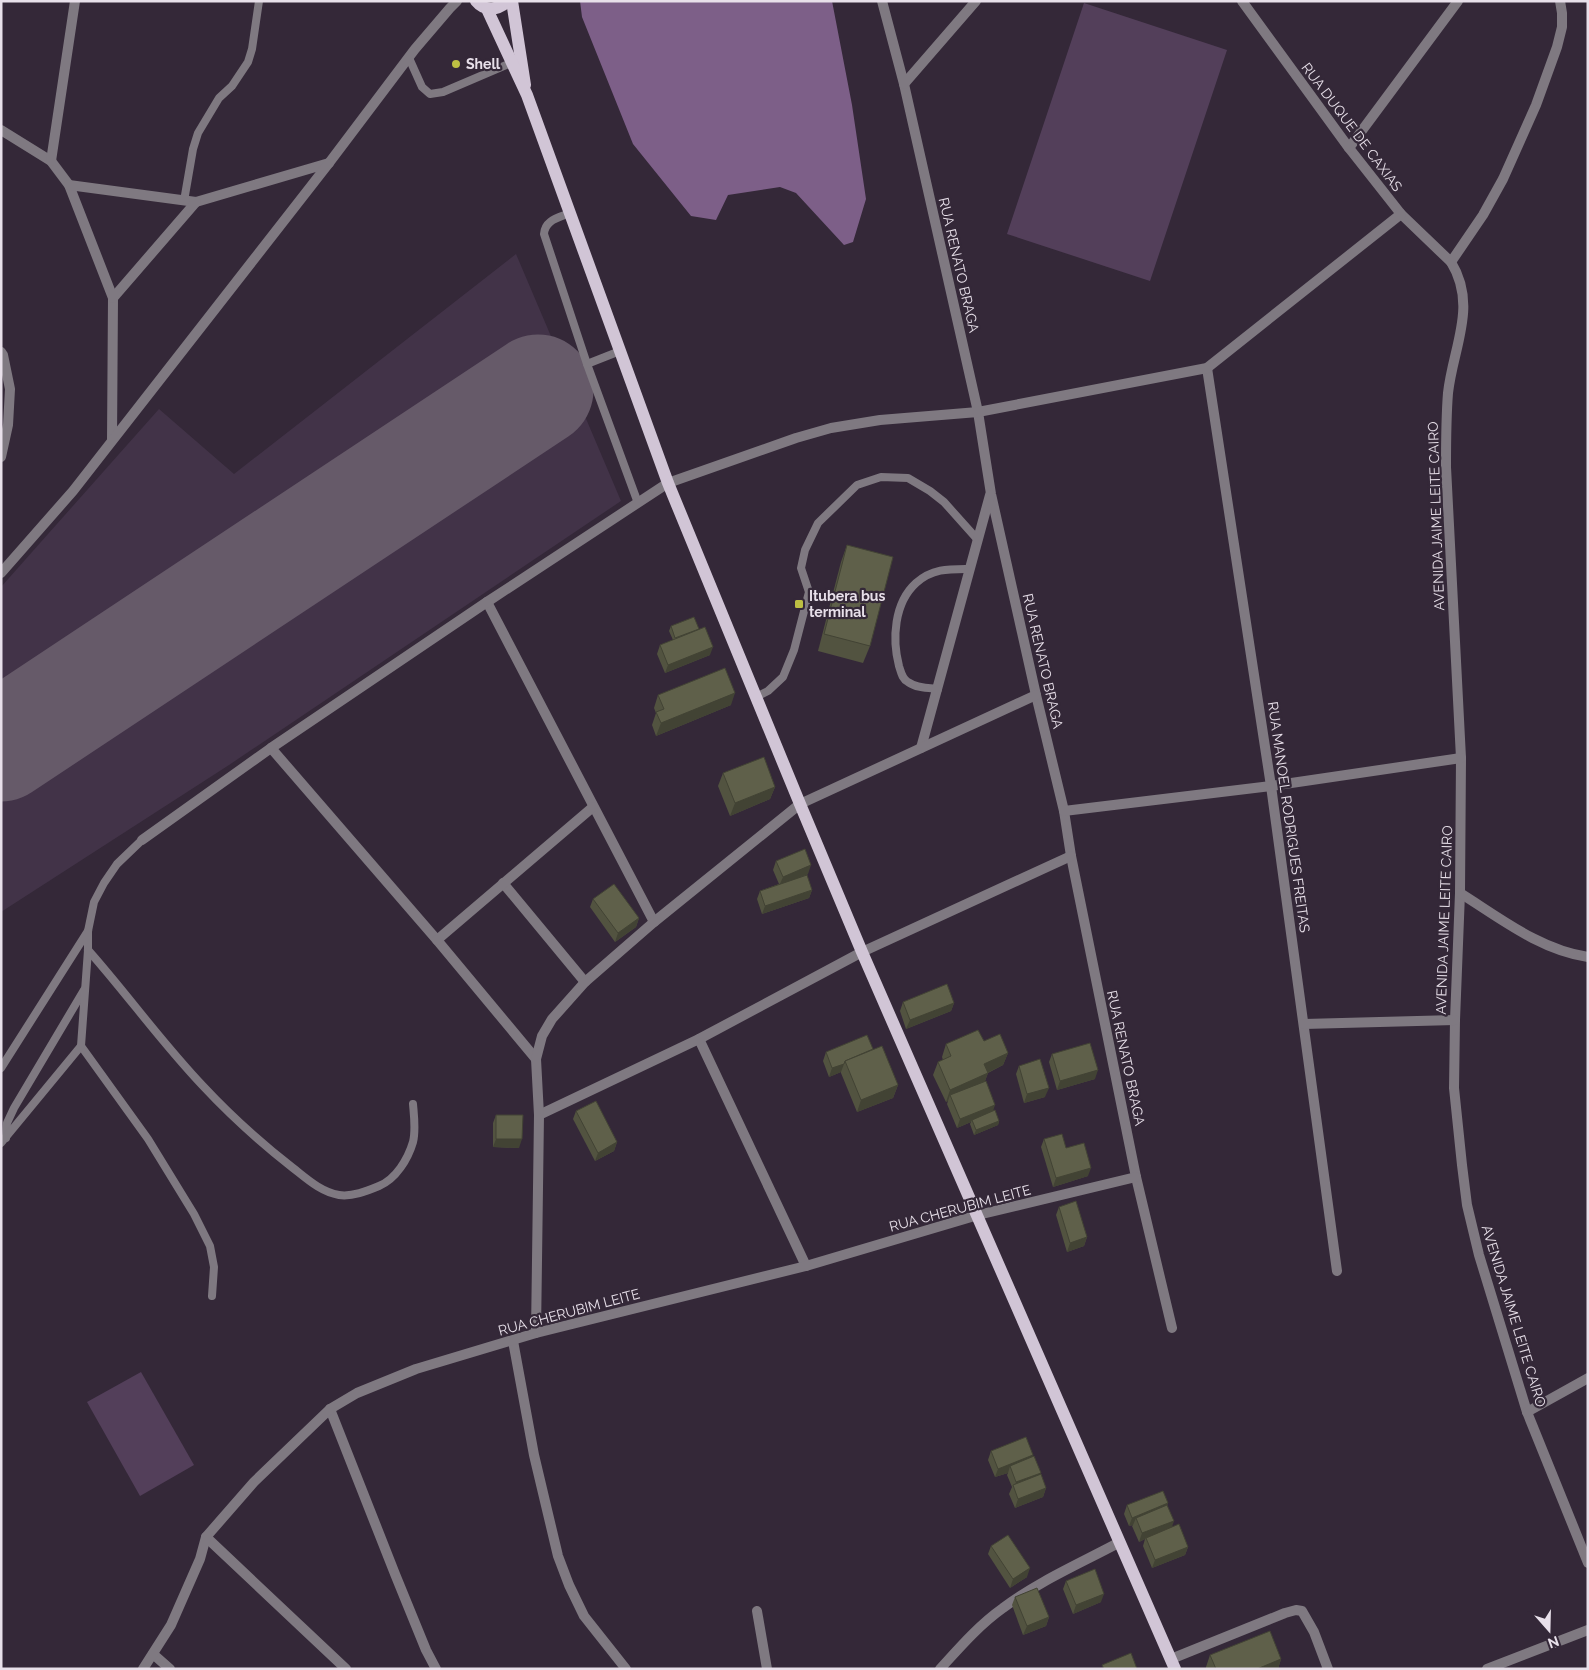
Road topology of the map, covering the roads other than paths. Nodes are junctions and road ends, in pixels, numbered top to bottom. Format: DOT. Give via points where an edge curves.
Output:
graph roads {
  1 [pos="75,1"];
  2 [pos="259,1"];
  3 [pos="508,1"];
  4 [pos="512,1"];
  5 [pos="882,1"];
  6 [pos="976,1"];
  7 [pos="1242,1"];
  8 [pos="1458,1"];
  9 [pos="1560,1"];
  10 [pos="450,3"];
  11 [pos="482,5"];
  12 [pos="409,58"];
  13 [pos="511,63"];
  14 [pos="904,84"];
  15 [pos="526,95"];
  16 [pos="1,130"];
  17 [pos="1349,148"];
  18 [pos="51,161"];
  19 [pos="329,163"];
  20 [pos="69,185"];
  21 [pos="184,201"];
  22 [pos="196,202"];
  23 [pos="570,214"];
  24 [pos="1401,214"];
  25 [pos="1451,262"];
  26 [pos="113,298"];
  27 [pos="620,351"];
  28 [pos="1,352"];
  29 [pos="587,364"];
  30 [pos="1207,368"];
  31 [pos="978,412"];
  32 [pos="112,440"];
  33 [pos="1,458"];
  34 [pos="668,483"];
  35 [pos="991,494"];
  36 [pos="638,502"];
  37 [pos="978,540"];
  38 [pos="970,569"];
  39 [pos="1,572"];
  40 [pos="487,602"];
  41 [pos="938,689"];
  42 [pos="1036,695"];
  43 [pos="756,697"];
  44 [pos="272,748"];
  45 [pos="921,748"];
  46 [pos="1461,758"];
  47 [pos="1272,786"];
  48 [pos="800,804"];
  49 [pos="593,807"];
  50 [pos="1064,811"];
  51 [pos="142,840"];
  52 [pos="1071,856"];
  53 [pos="503,883"];
  54 [pos="1460,892"];
  55 [pos="654,922"];
  56 [pos="88,931"];
  57 [pos="437,940"];
  58 [pos="88,950"];
  59 [pos="862,952"];
  60 [pos="1588,957"];
  61 [pos="585,982"];
  62 [pos="85,988"];
  63 [pos="1455,1020"];
  64 [pos="1304,1024"];
  65 [pos="698,1039"];
  66 [pos="81,1046"];
  67 [pos="536,1059"];
  68 [pos="1,1068"];
  69 [pos="413,1104"];
  70 [pos="539,1115"];
  71 [pos="3,1141"];
  72 [pos="1136,1177"];
  73 [pos="978,1215"];
  74 [pos="806,1266"];
  75 [pos="1337,1271"];
  76 [pos="212,1296"];
  77 [pos="1172,1328"];
  78 [pos="536,1333"];
  79 [pos="513,1341"];
  80 [pos="1588,1378"];
  81 [pos="330,1409"];
  82 [pos="1527,1412"];
  83 [pos="206,1537"];
  84 [pos="1120,1542"];
  85 [pos="1588,1563"];
  86 [pos="757,1611"];
  87 [pos="1588,1630"];
  88 [pos="153,1654"];
  89 [pos="1173,1664"];
  90 [pos="143,1669"];
  91 [pos="170,1669"];
  92 [pos="346,1669"];
  93 [pos="436,1669"];
  94 [pos="626,1669"];
  95 [pos="767,1669"];
  96 [pos="940,1669"];
  97 [pos="1328,1669"];
  98 [pos="1487,1669"];
  1 -- 18 [label="street"];
  2 -- 21 [label="lane" via="248,62 198,133"];
  3 -- 11 [label="main road" via="496,9"];
  4 -- 15 [label="main road"];
  5 -- 14 [label="street, RUA RENATO BRAGA"];
  6 -- 14 [label="street"];
  7 -- 17 [label="street, RUA DUQUE DE CAXIAS"];
  8 -- 17 [label="street"];
  9 -- 25 [label="street" via="1562,27 1536,105 1483,215"];
  10 -- 12 [label="street"];
  11 -- 13 [label="main road"];
  12 -- 13 [label="lane" via="422,87 430,94 443,92"];
  12 -- 19 [label="street"];
  13 -- 15 [label="main road"];
  14 -- 31 [label="street, RUA RENATO BRAGA"];
  15 -- 23 [label="main road"];
  16 -- 18 [label="street"];
  17 -- 24 [label="street, RUA DUQUE DE CAXIAS"];
  18 -- 20 [label="street"];
  19 -- 22 [label="street"];
  19 -- 32 [label="street"];
  20 -- 21 [label="street"];
  20 -- 26 [label="street"];
  21 -- 22 [label="street"];
  22 -- 26 [label="street"];
  23 -- 27 [label="main road"];
  23 -- 29 [label="lane" via="548,222 544,234"];
  24 -- 25 [label="street, RUA DUQUE DE CAXIAS"];
  24 -- 30 [label="street"];
  25 -- 46 [label="street, AVENIDA JAIME LEITE CAIRO" via="1463,292 1464,317 1448,391 1446,430 1447,509"];
  26 -- 32 [label="street"];
  27 -- 29 [label="lane"];
  27 -- 34 [label="main road"];
  28 -- 33 [label="street" via="10,388 8,425"];
  29 -- 36 [label="lane"];
  30 -- 31 [label="street"];
  30 -- 47 [label="street, RUA MANOEL RODRIGUES FREITAS"];
  31 -- 34 [label="street" via="880,420 831,428"];
  31 -- 35 [label="street, RUA RENATO BRAGA"];
  32 -- 39 [label="street" via="74,491"];
  34 -- 36 [label="street"];
  34 -- 43 [label="main road"];
  35 -- 37 [label="street"];
  35 -- 42 [label="street, RUA RENATO BRAGA"];
  36 -- 40 [label="street"];
  37 -- 38 [label="street"];
  37 -- 43 [label="lane" via="944,502 908,478 881,477 857,485 818,523 805,550 801,568 809,592 794,650 783,677"];
  38 -- 41 [label="street"];
  38 -- 41 [label="lane" via="944,569 931,574 908,592 901,607 896,628 896,655 901,674 907,682"];
  40 -- 44 [label="street"];
  40 -- 49 [label="street"];
  41 -- 45 [label="street"];
  42 -- 45 [label="street"];
  42 -- 50 [label="street, RUA RENATO BRAGA"];
  43 -- 48 [label="main road"];
  44 -- 51 [label="street"];
  44 -- 57 [label="street"];
  45 -- 48 [label="street"];
  46 -- 47 [label="street"];
  46 -- 54 [label="street, AVENIDA JAIME LEITE CAIRO"];
  47 -- 50 [label="street"];
  47 -- 64 [label="street, RUA MANOEL RODRIGUES FREITAS"];
  48 -- 55 [label="street"];
  48 -- 59 [label="main road"];
  49 -- 53 [label="street"];
  49 -- 55 [label="street"];
  50 -- 52 [label="street, RUA RENATO BRAGA"];
  51 -- 56 [label="lane" via="117,864 104,883 94,902"];
  52 -- 59 [label="street"];
  52 -- 72 [label="street, RUA RENATO BRAGA"];
  53 -- 57 [label="street"];
  53 -- 61 [label="street"];
  54 -- 60 [label="street" via="1545,945"];
  54 -- 63 [label="street, AVENIDA JAIME LEITE CAIRO"];
  55 -- 61 [label="street"];
  56 -- 58 [label="lane"];
  56 -- 68 [label="lane"];
  57 -- 67 [label="street"];
  58 -- 62 [label="lane"];
  58 -- 69 [label="lane" via="202,1086 280,1158 322,1190 340,1195 362,1192 383,1184 395,1174 413,1141"];
  59 -- 65 [label="street"];
  59 -- 73 [label="main road"];
  61 -- 67 [label="street" via="552,1019 542,1036"];
  62 -- 66 [label="lane"];
  62 -- 71 [label="lane" via="14,1108"];
  63 -- 64 [label="street"];
  63 -- 82 [label="street, AVENIDA JAIME LEITE CAIRO" via="1454,1088 1467,1205"];
  64 -- 75 [label="street, RUA MANOEL RODRIGUES FREITAS"];
  65 -- 70 [label="street"];
  65 -- 74 [label="street"];
  66 -- 71 [label="lane"];
  66 -- 76 [label="lane" via="148,1139 194,1214 210,1246 214,1267"];
  67 -- 70 [label="street"];
  70 -- 78 [label="street"];
  72 -- 73 [label="street, RUA CHERUBIM LEITE"];
  72 -- 77 [label="street, RUA RENATO BRAGA"];
  73 -- 74 [label="street, RUA CHERUBIM LEITE"];
  73 -- 84 [label="main road"];
  74 -- 78 [label="street, RUA CHERUBIM LEITE"];
  78 -- 79 [label="street, RUA CHERUBIM LEITE"];
  79 -- 81 [label="street, RUA CHERUBIM LEITE" via="416,1369 357,1393"];
  79 -- 94 [label="street" via="534,1455 558,1556 584,1616"];
  80 -- 82 [label="street"];
  81 -- 83 [label="street, RUA CHERUBIM LEITE" via="254,1482"];
  81 -- 93 [label="street"];
  82 -- 85 [label="street, AVENIDA JAIME LEITE CAIRO"];
  83 -- 88 [label="street, RUA CHERUBIM LEITE" via="181,1603"];
  83 -- 92 [label="street"];
  84 -- 89 [label="main road"];
  84 -- 96 [label="street" via="1003,1608"];
  86 -- 95 [label="street"];
  87 -- 98 [label="street"];
  88 -- 90 [label="street, RUA CHERUBIM LEITE"];
  88 -- 91 [label="street"];
  89 -- 97 [label="street" via="1296,1610 1302,1611 1307,1619"];
}
